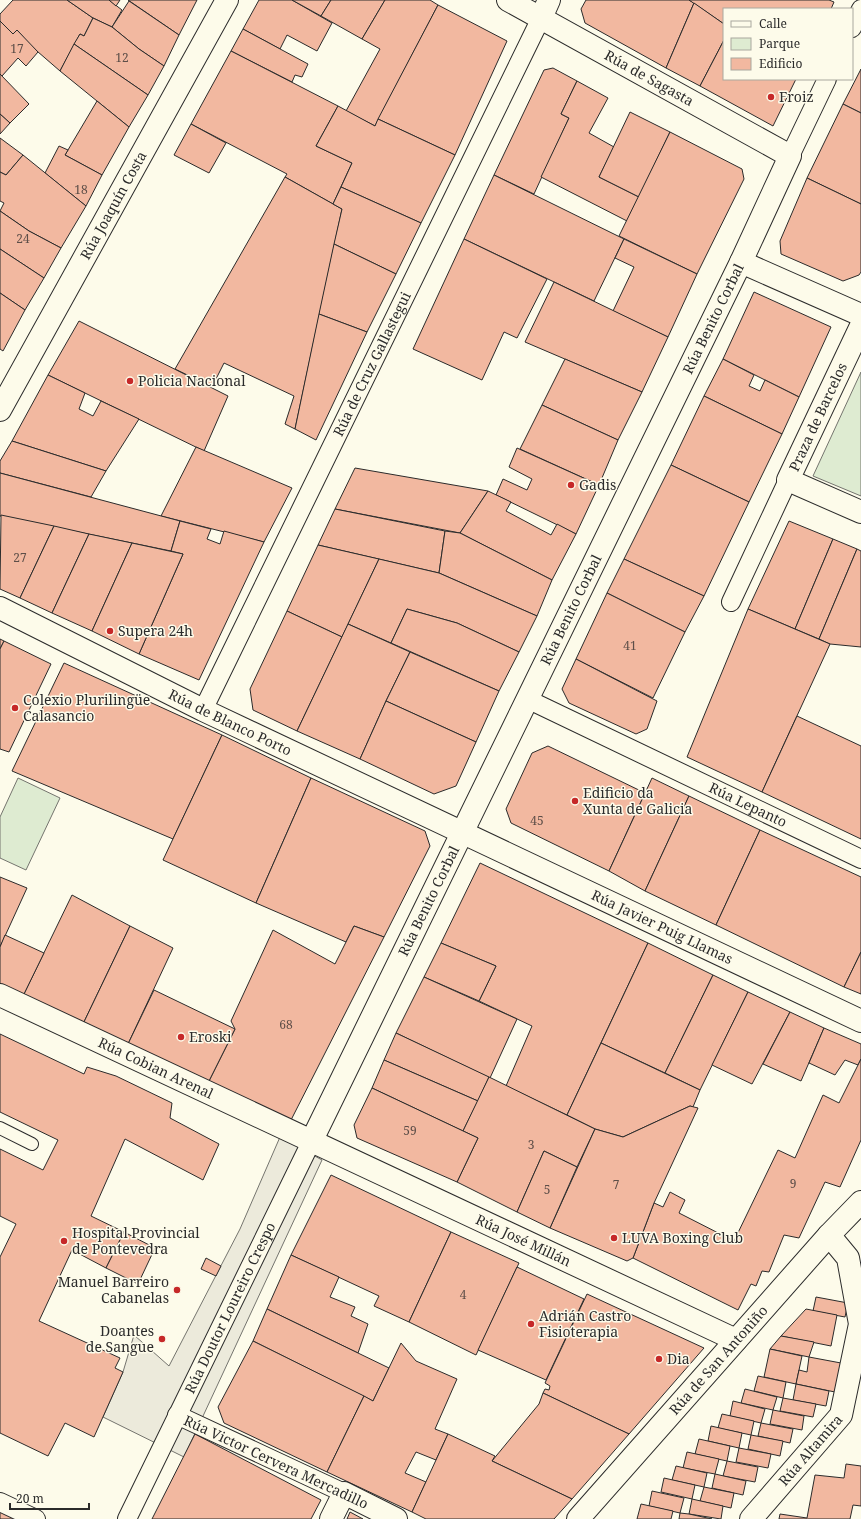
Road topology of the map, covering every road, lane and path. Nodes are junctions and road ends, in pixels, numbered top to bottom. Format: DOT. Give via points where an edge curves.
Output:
graph roads {
  1 [pos="227,0"];
  2 [pos="508,0"];
  3 [pos="545,9"];
  4 [pos="861,9"];
  5 [pos="853,26"];
  6 [pos="827,80"];
  7 [pos="790,156"];
  8 [pos="741,262"];
  9 [pos="861,315"];
  10 [pos="861,326"];
  11 [pos="0,410"];
  12 [pos="788,480"];
  13 [pos="861,512"];
  14 [pos="731,602"];
  15 [pos="0,608"];
  16 [pos="527,699"];
  17 [pos="203,710"];
  18 [pos="463,832"];
  19 [pos="861,859"];
  20 [pos="0,995"];
  21 [pos="861,1021"];
  22 [pos="0,1128"];
  23 [pos="312,1140"];
  24 [pos="32,1144"];
  25 [pos="861,1202"];
  26 [pos="829,1235"];
  27 [pos="736,1340"];
  28 [pos="855,1374"];
  29 [pos="177,1415"];
  30 [pos="344,1494"];
  31 [pos="0,1502"];
  32 [pos="36,1519"];
  33 [pos="127,1519"];
  34 [pos="331,1519"];
  35 [pos="396,1519"];
  36 [pos="578,1519"];
  37 [pos="751,1519"];
  1 -- 11 [label="street, Rúa Joaquín Costa"];
  2 -- 3 [label="street, Rúa de Sagasta"];
  3 -- 7 [label="street, Rúa de Sagasta"];
  3 -- 17 [label="street, Rúa de Cruz Gallastegui"];
  4 -- 5 [label="street"];
  6 -- 7 [label="street, Rúa Benito Corbal"];
  7 -- 8 [label="street, Rúa Benito Corbal"];
  8 -- 9 [label="street"];
  8 -- 16 [label="street, Rúa Benito Corbal"];
  10 -- 12 [label="street, Praza de Barcelos"];
  12 -- 13 [label="street, Praza de Barcelos"];
  12 -- 14 [label="street"];
  15 -- 17 [label="street, Rúa de Blanco Porto"];
  16 -- 18 [label="street, Rúa Benito Corbal"];
  16 -- 19 [label="street, Rúa Lepanto"];
  17 -- 18 [label="street, Rúa de Blanco Porto"];
  18 -- 21 [label="street, Rúa Javier Puig Llamas"];
  18 -- 23 [label="street, Rúa Benito Corbal"];
  20 -- 23 [label="street, Rúa Cobian Arenal"];
  22 -- 24 [label="lane"];
  23 -- 27 [label="street, Rúa José Millán"];
  23 -- 29 [label="street, Rúa Doutor Loureiro Crespo"];
  25 -- 26 [label="street, Rúa de San Antoniño"];
  26 -- 27 [label="street, Rúa de San Antoniño"];
  26 -- 28 [label="street, Rúa Altamira" via="848,1258 860,1324"];
  27 -- 36 [label="street, Rúa de San Antoniño"];
  28 -- 37 [label="street, Rúa Altamira" via="841,1415"];
  29 -- 30 [label="street, Rúa Victor Cervera Mercadillo"];
  29 -- 33 [label="street, Rúa Doutor Loureiro Crespo"];
  30 -- 34 [label="street"];
  30 -- 35 [label="street, Rúa Victor Cervera Mercadillo"];
  31 -- 32 [label="street"];
}
